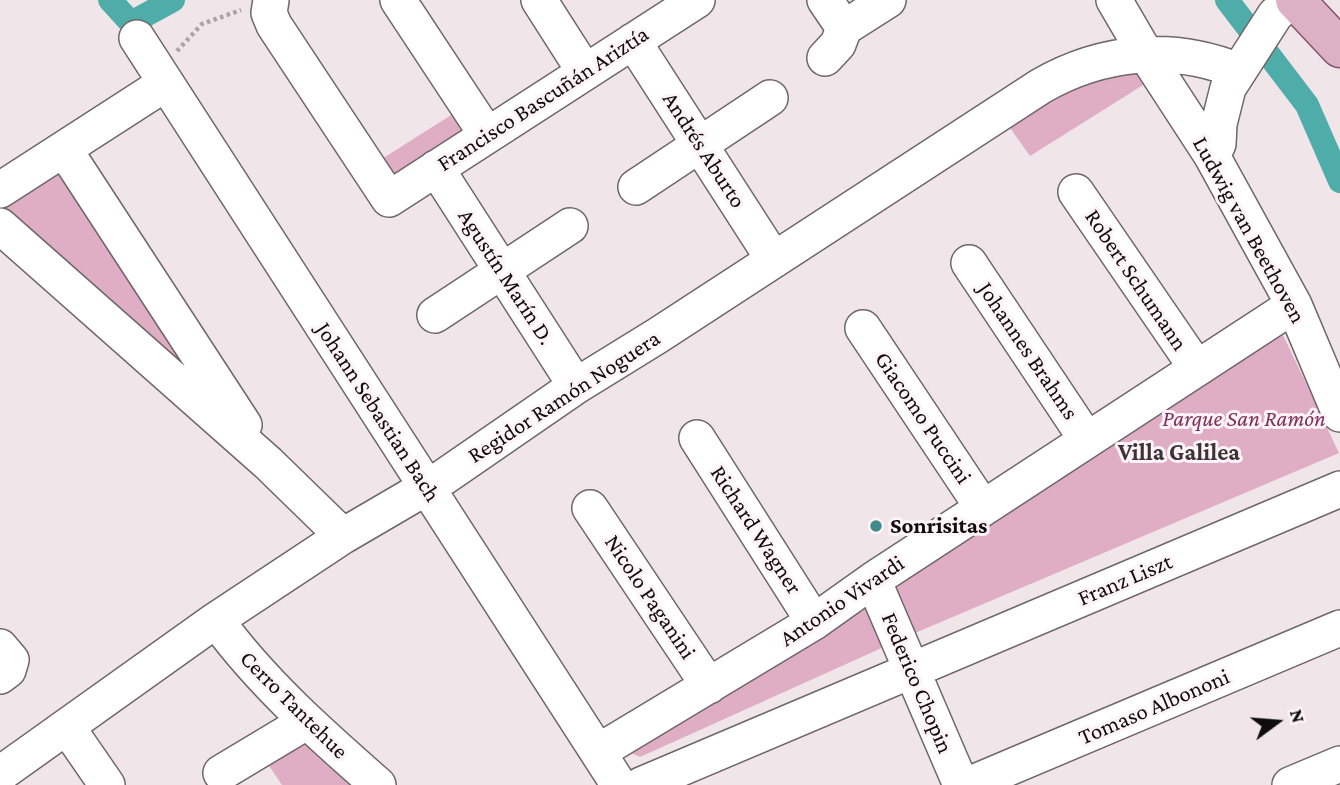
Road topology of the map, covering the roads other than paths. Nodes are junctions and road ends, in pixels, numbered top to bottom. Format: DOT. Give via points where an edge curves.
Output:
graph roads {
  1 [pos="398,0"];
  2 [pos="539,0"];
  3 [pos="888,0"];
  4 [pos="1115,0"];
  5 [pos="1293,0"];
  6 [pos="270,3"];
  7 [pos="684,4"];
  8 [pos="834,14"];
  9 [pos="137,38"];
  10 [pos="633,41"];
  11 [pos="1340,48"];
  12 [pos="1144,53"];
  13 [pos="825,58"];
  14 [pos="1238,71"];
  15 [pos="585,72"];
  16 [pos="162,77"];
  17 [pos="770,98"];
  18 [pos="487,135"];
  19 [pos="700,145"];
  20 [pos="64,149"];
  21 [pos="1212,156"];
  22 [pos="436,169"];
  23 [pos="636,187"];
  24 [pos="0,190"];
  25 [pos="1076,192"];
  26 [pos="0,226"];
  27 [pos="570,226"];
  28 [pos="774,260"];
  29 [pos="969,263"];
  30 [pos="502,270"];
  31 [pos="1294,305"];
  32 [pos="435,314"];
  33 [pos="863,328"];
  34 [pos="1196,367"];
  35 [pos="576,386"];
  36 [pos="1340,414"];
  37 [pos="697,438"];
  38 [pos="1087,440"];
  39 [pos="268,463"];
  40 [pos="427,487"];
  41 [pos="1340,489"];
  42 [pos="590,508"];
  43 [pos="983,508"];
  44 [pos="343,536"];
  45 [pos="873,580"];
  46 [pos="216,620"];
  47 [pos="814,622"];
  48 [pos="1340,628"];
  49 [pos="0,647"];
  50 [pos="910,670"];
  51 [pos="0,676"];
  52 [pos="709,686"];
  53 [pos="306,722"];
  54 [pos="66,727"];
  55 [pos="598,752"];
  56 [pos="1340,764"];
  57 [pos="0,774"];
  58 [pos="238,774"];
  59 [pos="107,785"];
  60 [pos="378,785"];
  61 [pos="619,785"];
  62 [pos="641,785"];
  63 [pos="961,785"];
  64 [pos="968,785"];
  65 [pos="1290,785"];
  1 -- 18 [label="street"];
  2 -- 15 [label="street"];
  3 -- 8 [label="street"];
  4 -- 12 [label="street, Ludwig van Beethoven"];
  5 -- 11 [label="main road"];
  5 -- 14 [label="street" via="1275,15"];
  6 -- 22 [label="street, Francisco Bascuñán Ariztía" via="274,25 388,199"];
  7 -- 10 [label="street, Francisco Bascuñán Ariztía"];
  8 -- 13 [label="street" via="838,44"];
  9 -- 16 [label="street, Johann Sebastian Bach"];
  10 -- 15 [label="street, Francisco Bascuñán Ariztía"];
  10 -- 19 [label="street, Andrés Aburto"];
  12 -- 14 [label="street, Regidor Ramón Noguera" via="1212,61"];
  12 -- 21 [label="street, Ludwig van Beethoven"];
  12 -- 28 [label="street, Regidor Ramón Noguera" via="1063,73"];
  14 -- 21 [label="street" via="1228,88"];
  15 -- 18 [label="street, Francisco Bascuñán Ariztía"];
  16 -- 20 [label="street"];
  16 -- 40 [label="street, Johann Sebastian Bach"];
  17 -- 19 [label="street"];
  18 -- 22 [label="street, Francisco Bascuñán Ariztía"];
  19 -- 23 [label="street"];
  19 -- 28 [label="street, Andrés Aburto"];
  20 -- 24 [label="street"];
  20 -- 39 [label="street"];
  21 -- 31 [label="street, Ludwig van Beethoven"];
  22 -- 30 [label="street, Agustín Marín D."];
  25 -- 34 [label="street, Robert Schumann"];
  26 -- 39 [label="street"];
  27 -- 30 [label="street"];
  28 -- 35 [label="street, Regidor Ramón Noguera"];
  29 -- 38 [label="street, Johannes Brahms"];
  30 -- 32 [label="street"];
  30 -- 35 [label="street, Agustín Marín D."];
  31 -- 34 [label="street, Antonio Vivardi"];
  31 -- 36 [label="street, Ludwig van Beethoven"];
  33 -- 43 [label="street, Giacomo Puccini"];
  34 -- 38 [label="street, Antonio Vivardi"];
  35 -- 40 [label="street, Regidor Ramón Noguera"];
  37 -- 47 [label="street, Richard Wagner"];
  38 -- 43 [label="street, Antonio Vivardi"];
  39 -- 44 [label="street"];
  40 -- 44 [label="street, Regidor Ramón Noguera"];
  40 -- 55 [label="street, Johann Sebastian Bach"];
  41 -- 50 [label="street, Franz Liszt"];
  42 -- 52 [label="street, Nicolo Paganini"];
  43 -- 45 [label="street, Antonio Vivardi"];
  44 -- 46 [label="street, Regidor Ramón Noguera"];
  45 -- 47 [label="street, Antonio Vivardi"];
  45 -- 50 [label="street, Federico Chopin"];
  46 -- 53 [label="street, Cerro Tantehue" via="239,652"];
  46 -- 54 [label="street, Regidor Ramón Noguera"];
  47 -- 52 [label="street, Antonio Vivardi"];
  48 -- 64 [label="street, Tomaso Albononi"];
  49 -- 51 [label="street" via="11,660"];
  50 -- 62 [label="street, Franz Liszt"];
  50 -- 63 [label="street, Federico Chopin"];
  52 -- 55 [label="street, Antonio Vivardi"];
  53 -- 58 [label="street"];
  53 -- 60 [label="street, Cerro Tantehue"];
  54 -- 57 [label="street, Regidor Ramón Noguera"];
  54 -- 59 [label="street"];
  55 -- 61 [label="street, Johann Sebastian Bach"];
  56 -- 65 [label="street"];
}
